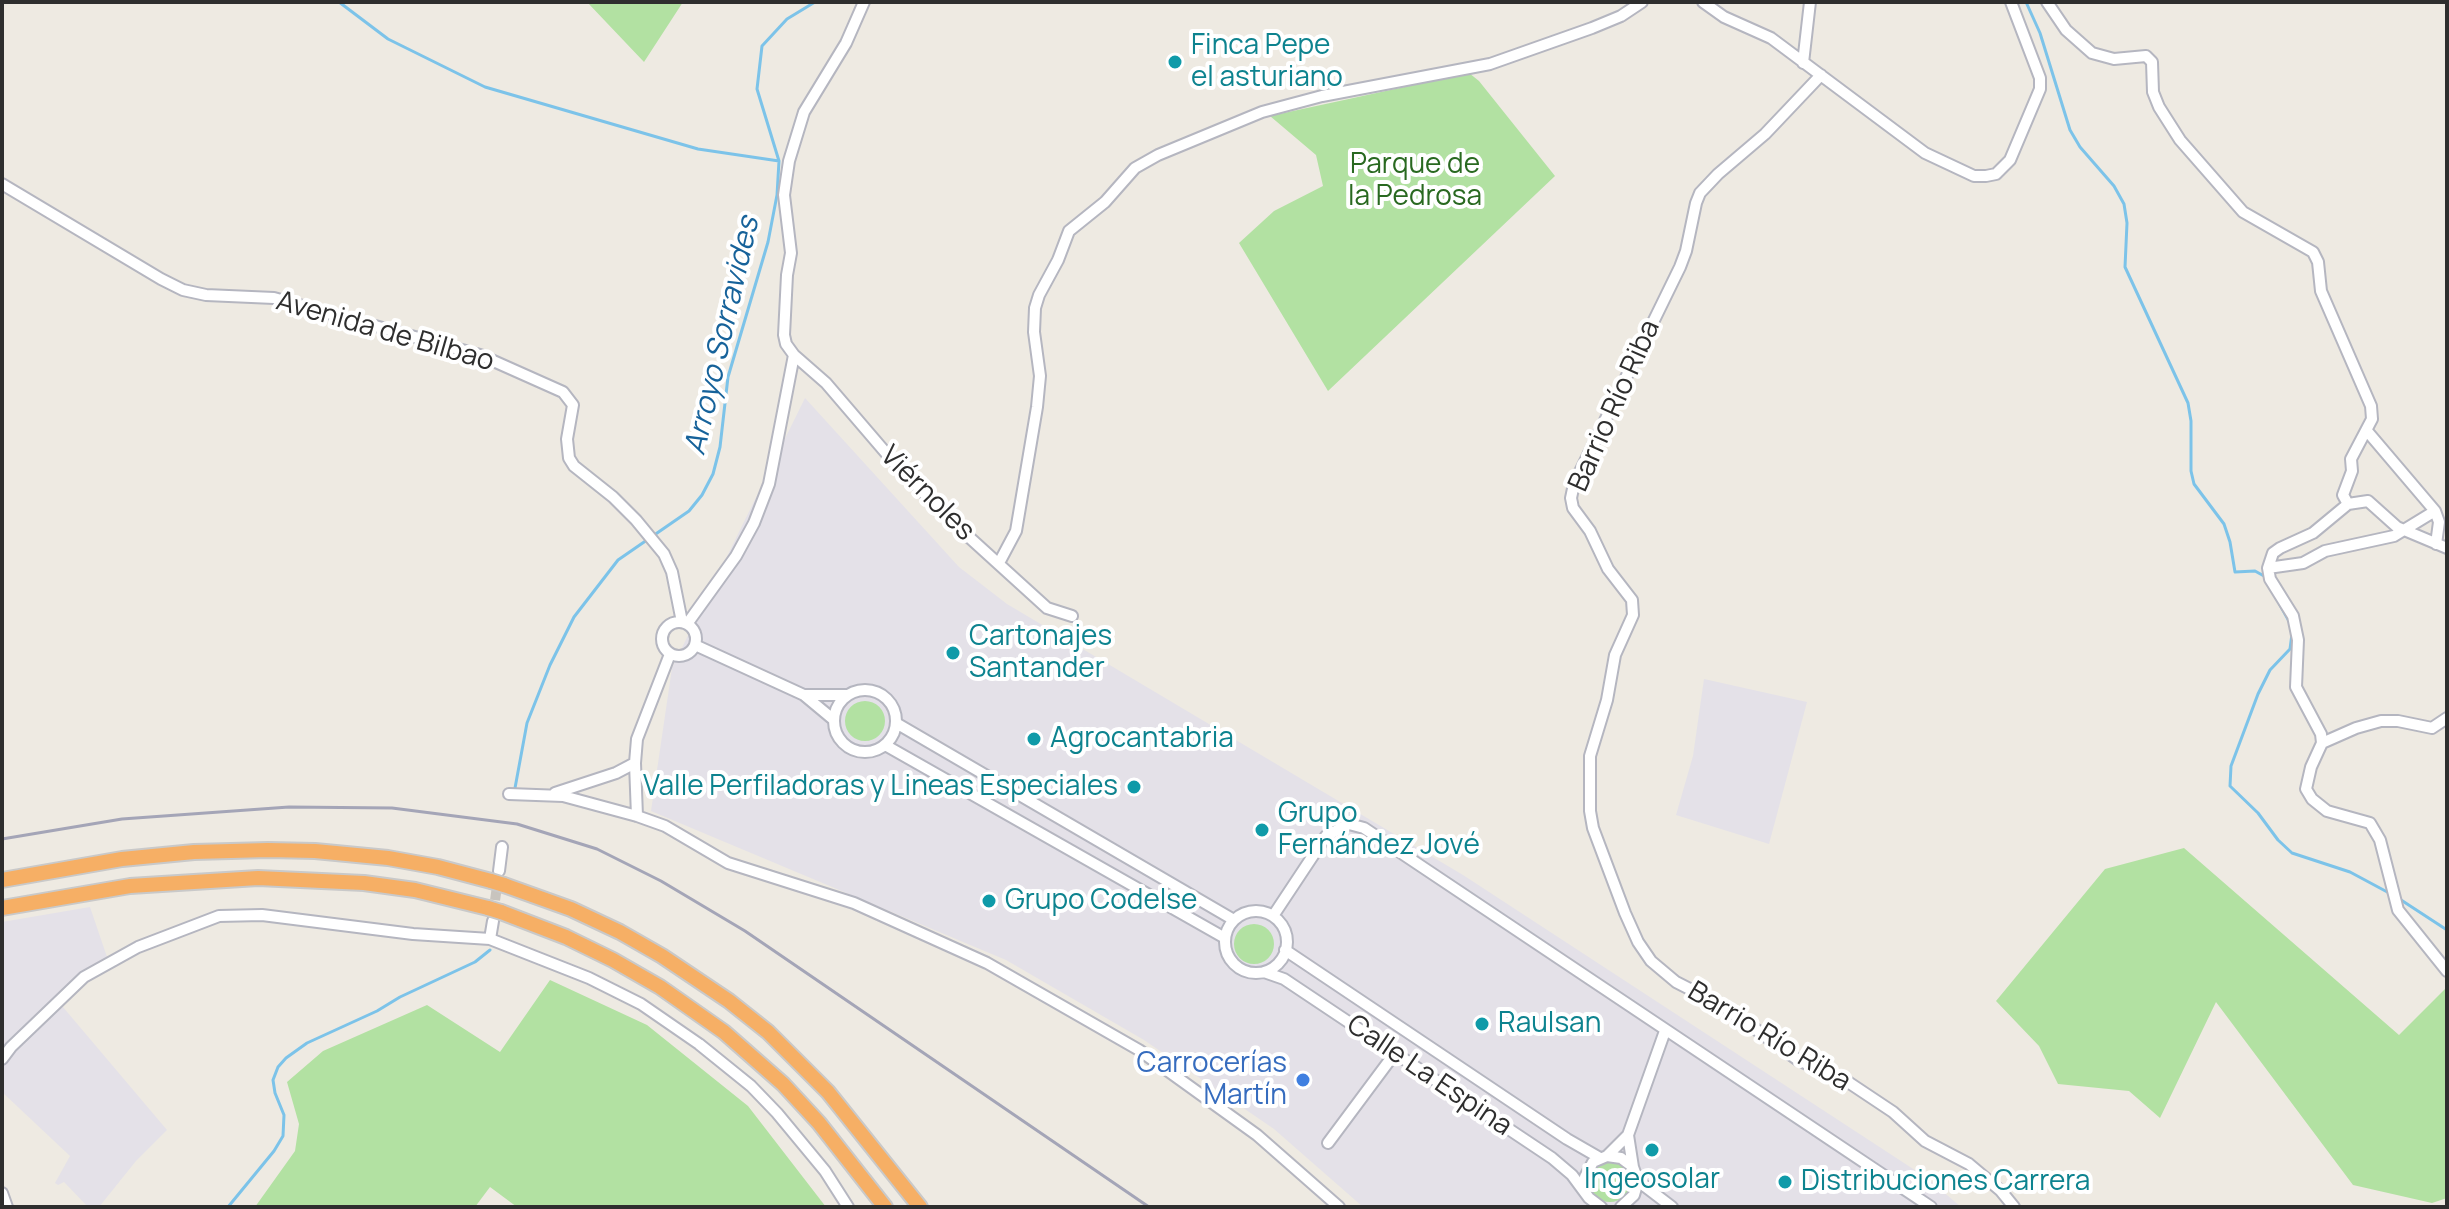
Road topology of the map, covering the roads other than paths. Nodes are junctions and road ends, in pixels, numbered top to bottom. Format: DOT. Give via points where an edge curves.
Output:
graph roads {
  1 [pos="864,2"];
  2 [pos="1642,2"];
  3 [pos="1703,2"];
  4 [pos="1810,2"];
  5 [pos="2011,2"];
  6 [pos="2047,2"];
  7 [pos="1803,63"];
  8 [pos="1821,75"];
  9 [pos="2,184"];
  10 [pos="794,355"];
  11 [pos="2367,431"];
  12 [pos="2348,504"];
  13 [pos="2440,516"];
  14 [pos="2406,530"];
  15 [pos="2442,546"];
  16 [pos="999,563"];
  17 [pos="2268,568"];
  18 [pos="1072,616"];
  19 [pos="684,623"];
  20 [pos="695,645"];
  21 [pos="670,654"];
  22 [pos="804,695"];
  23 [pos="848,695"];
  24 [pos="2447,718"];
  25 [pos="834,720"];
  26 [pos="896,723"];
  27 [pos="2322,743"];
  28 [pos="885,745"];
  29 [pos="635,763"];
  30 [pos="509,794"];
  31 [pos="550,795"];
  32 [pos="637,816"];
  33 [pos="502,847"];
  34 [pos="498,879"];
  35 [pos="2,880"];
  36 [pos="2,910"];
  37 [pos="494,914"];
  38 [pos="1273,916"];
  39 [pos="1234,920"];
  40 [pos="1225,938"];
  41 [pos="490,939"];
  42 [pos="1285,950"];
  43 [pos="2447,971"];
  44 [pos="1264,972"];
  45 [pos="1665,1031"];
  46 [pos="1395,1053"];
  47 [pos="2,1059"];
  48 [pos="828,1092"];
  49 [pos="1628,1135"];
  50 [pos="1328,1143"];
  51 [pos="1603,1157"];
  52 [pos="1633,1167"];
  53 [pos="1638,1181"];
  54 [pos="1586,1192"];
  55 [pos="2,1193"];
  56 [pos="7,1207"];
  57 [pos="848,1207"];
  58 [pos="885,1207"];
  59 [pos="920,1207"];
  60 [pos="929,1207"];
  61 [pos="1339,1207"];
  62 [pos="1601,1207"];
  63 [pos="1621,1207"];
  64 [pos="1672,1207"];
  65 [pos="1931,1207"];
  66 [pos="2014,1207"];
  1 -- 10 [label="street" via="804,112 789,161 784,195 791,253 784,335"];
  2 -- 16 [label="street" via="1582,33 1490,64 1262,112 1135,168 1069,231 1039,295 1034,332 1040,376 1037,407 1016,531"];
  3 -- 7 [label="street" via="1771,38"];
  4 -- 7 [label="street"];
  5 -- 8 [label="street" via="2040,89 2010,160 1996,174 1974,176 1925,153"];
  6 -- 11 [label="street" via="2066,30 2092,53 2114,59 2146,56 2152,62 2159,107 2180,140 2243,212 2313,252 2321,291 2366,389 2372,419"];
  7 -- 8 [label="street"];
  8 -- 66 [label="street, Barrio Río Riba" via="1700,193 1677,274 1574,484 1573,508 1632,600 1633,615 1615,655 1590,756 1590,811 1625,913 1651,961 1798,1060 1848,1082 1893,1112 1925,1141 1969,1164"];
  9 -- 19 [label="street, Avenida de Bilbao" via="183,290 274,298 480,355 563,392 573,405 569,458 657,543 672,572"];
  10 -- 16 [label="street, Viérnoles" via="826,383 898,467"];
  10 -- 19 [label="street" via="769,484 754,523 736,556"];
  11 -- 12 [label="street" via="2351,459 2343,495"];
  11 -- 13 [label="street"];
  12 -- 14 [label="street" via="2368,501"];
  12 -- 17 [label="street" via="2313,533 2273,553"];
  13 -- 14 [label="street"];
  13 -- 15 [label="street"];
  14 -- 15 [label="street"];
  14 -- 17 [label="street" via="2325,551 2303,563"];
  16 -- 18 [label="street, Viérnoles" via="1047,608"];
  17 -- 27 [label="street" via="2293,616 2296,687"];
  19 -- 20 [label="street" via="695,633"];
  19 -- 21 [label="street" via="670,624 663,633"];
  20 -- 21 [label="street" via="685,655"];
  20 -- 22 [label="street, Calle La Espina"];
  21 -- 29 [label="street" via="637,739"];
  22 -- 23 [label="street, Calle La Espina"];
  22 -- 25 [label="street, Calle La Espina"];
  23 -- 25 [label="street"];
  23 -- 26 [label="street, Calle La Espina" via="877,692 892,704"];
  24 -- 27 [label="street" via="2432,728 2381,721"];
  25 -- 28 [label="street, Calle La Espina" via="840,739 856,750"];
  26 -- 28 [label="street"];
  26 -- 39 [label="street, Calle La Espina"];
  27 -- 43 [label="street" via="2306,789 2327,811 2370,823 2380,840 2398,910"];
  28 -- 40 [label="street, Calle La Espina"];
  29 -- 31 [label="street"];
  29 -- 32 [label="street"];
  30 -- 31 [label="street"];
  31 -- 32 [label="street"];
  32 -- 61 [label="street" via="728,863 854,903 1009,974 1139,1050 1257,1135"];
  33 -- 34 [label="street"];
  34 -- 35 [label="highway" via="388,858 268,850 122,859"];
  34 -- 48 [label="highway" via="594,919 683,969 768,1032"];
  36 -- 37 [label="highway" via="50,898 181,881 285,878 391,886"];
  37 -- 41 [label="street"];
  37 -- 58 [label="highway" via="555,932 613,960 724,1032 819,1123"];
  38 -- 39 [label="street" via="1253,911"];
  38 -- 42 [label="street" via="1285,931"];
  38 -- 45 [label="street" via="1326,836 1349,824 1364,828"];
  39 -- 40 [label="street"];
  40 -- 44 [label="street, Calle La Espina" via="1227,954 1238,967"];
  41 -- 47 [label="street" via="262,915 219,916 138,947 84,977"];
  41 -- 57 [label="street" via="641,1004 699,1044 777,1113"];
  42 -- 44 [label="street"];
  42 -- 51 [label="street, Calle La Espina" via="1567,1139"];
  44 -- 46 [label="street, Calle La Espina" via="1284,979"];
  45 -- 49 [label="street"];
  45 -- 65 [label="street"];
  46 -- 50 [label="street"];
  46 -- 54 [label="street, Calle La Espina" via="1552,1158"];
  48 -- 59 [label="highway"];
  48 -- 60 [label="highway" via="860,1121"];
  49 -- 51 [label="street"];
  49 -- 52 [label="street"];
  51 -- 52 [label="street, Calle La Espina" via="1621,1158"];
  51 -- 54 [label="street" via="1588,1168"];
  52 -- 53 [label="street"];
  53 -- 63 [label="street" via="1634,1195"];
  53 -- 64 [label="street"];
  54 -- 62 [label="street, Calle La Espina"];
  55 -- 56 [label="street"];
}
